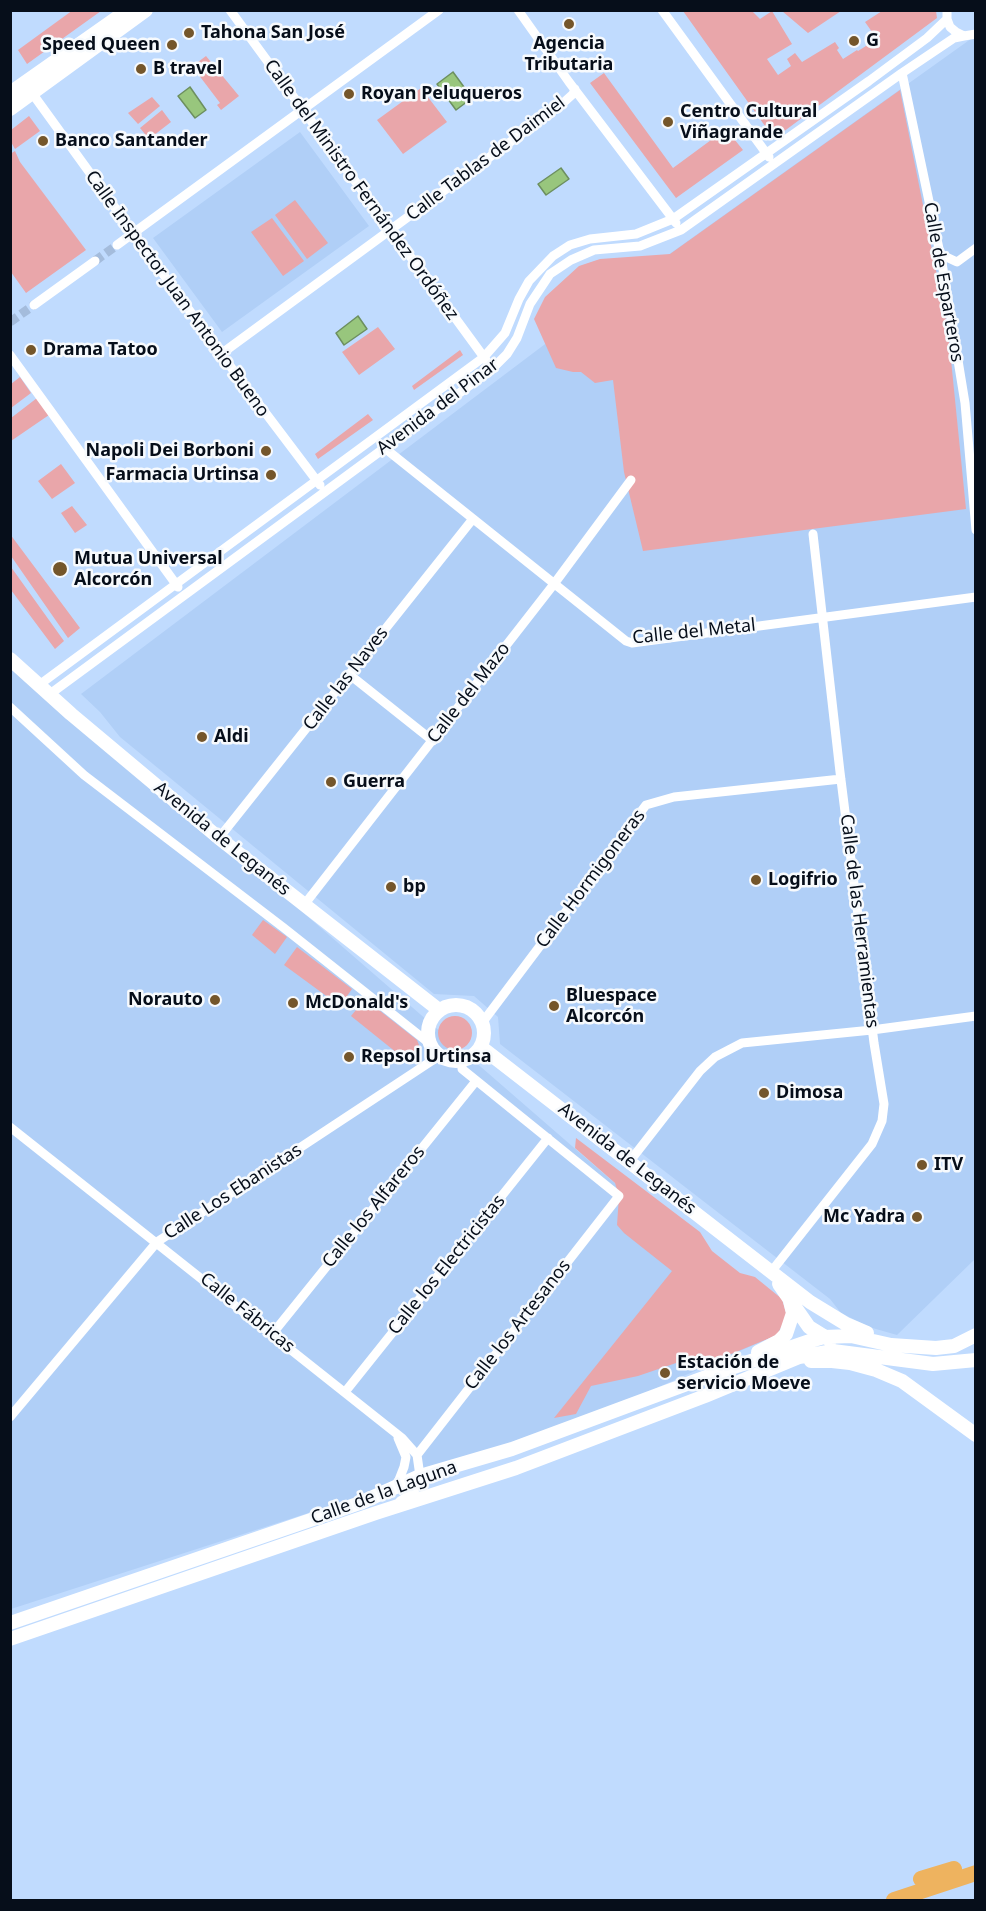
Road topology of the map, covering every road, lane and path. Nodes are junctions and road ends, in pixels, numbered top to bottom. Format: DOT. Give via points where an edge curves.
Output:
graph roads {
  1 [pos="128,10"];
  2 [pos="146,10"];
  3 [pos="230,10"];
  4 [pos="439,10"];
  5 [pos="518,10"];
  6 [pos="663,10"];
  7 [pos="947,15"];
  8 [pos="972,36"];
  9 [pos="902,73"];
  10 [pos="575,89"];
  11 [pos="10,93"];
  12 [pos="32,93"];
  13 [pos="10,109"];
  14 [pos="303,111"];
  15 [pos="766,154"];
  16 [pos="773,163"];
  17 [pos="673,219"];
  18 [pos="390,230"];
  19 [pos="681,230"];
  20 [pos="134,233"];
  21 [pos="117,245"];
  22 [pos="975,248"];
  23 [pos="941,258"];
  24 [pos="95,261"];
  25 [pos="957,262"];
  26 [pos="945,282"];
  27 [pos="34,305"];
  28 [pos="221,354"];
  29 [pos="10,356"];
  30 [pos="484,357"];
  31 [pos="492,369"];
  32 [pos="965,403"];
  33 [pos="975,408"];
  34 [pos="975,431"];
  35 [pos="375,437"];
  36 [pos="969,440"];
  37 [pos="385,448"];
  38 [pos="632,480"];
  39 [pos="316,481"];
  40 [pos="325,492"];
  41 [pos="472,519"];
  42 [pos="975,530"];
  43 [pos="813,534"];
  44 [pos="176,584"];
  45 [pos="554,584"];
  46 [pos="184,595"];
  47 [pos="975,597"];
  48 [pos="822,617"];
  49 [pos="10,659"];
  50 [pos="350,675"];
  51 [pos="39,685"];
  52 [pos="50,694"];
  53 [pos="10,707"];
  54 [pos="432,741"];
  55 [pos="841,779"];
  56 [pos="219,838"];
  57 [pos="304,905"];
  58 [pos="440,1010"];
  59 [pos="975,1016"];
  60 [pos="482,1023"];
  61 [pos="872,1030"];
  62 [pos="429,1043"];
  63 [pos="481,1047"];
  64 [pos="439,1056"];
  65 [pos="462,1061"];
  66 [pos="476,1081"];
  67 [pos="10,1127"];
  68 [pos="548,1138"];
  69 [pos="630,1161"];
  70 [pos="619,1196"];
  71 [pos="157,1242"];
  72 [pos="771,1272"];
  73 [pos="789,1296"];
  74 [pos="273,1333"];
  75 [pos="975,1335"];
  76 [pos="824,1337"];
  77 [pos="918,1348"];
  78 [pos="975,1360"];
  79 [pos="903,1361"];
  80 [pos="722,1371"];
  81 [pos="762,1373"];
  82 [pos="345,1392"];
  83 [pos="10,1417"];
  84 [pos="396,1433"];
  85 [pos="975,1435"];
  86 [pos="417,1455"];
  87 [pos="420,1476"];
  88 [pos="397,1485"];
  89 [pos="380,1512"];
  90 [pos="10,1623"];
  91 [pos="10,1639"];
  92 [pos="975,1866"];
  93 [pos="975,1873"];
  94 [pos="921,1879"];
  95 [pos="894,1900"];
  1 -- 11 [label="street"];
  2 -- 12 [label="street"];
  3 -- 14 [label="street, Calle del Ministro Fernández Ordóñez"];
  4 -- 14 [label="street"];
  5 -- 10 [label="street"];
  6 -- 15 [label="street"];
  7 -- 8 [label="street" via="956,32"];
  7 -- 15 [label="street, Avenida del Pinar" via="927,38"];
  8 -- 9 [label="street, Avenida del Pinar" via="954,38"];
  9 -- 16 [label="street, Avenida del Pinar"];
  9 -- 23 [label="street, Calle de Esparteros"];
  10 -- 17 [label="street"];
  10 -- 18 [label="street, Calle Tablas de Daimiel" via="562,104"];
  12 -- 13 [label="street"];
  12 -- 20 [label="street, Calle Inspector Juan Antonio Bueno"];
  14 -- 18 [label="street, Calle del Ministro Fernández Ordóñez"];
  14 -- 20 [label="street"];
  15 -- 16 [label="street"];
  15 -- 17 [label="street, Avenida del Pinar"];
  16 -- 19 [label="street, Avenida del Pinar"];
  17 -- 19 [label="street"];
  17 -- 30 [label="street, Avenida del Pinar" via="636,234 570,245 553,256 529,281 505,333"];
  18 -- 28 [label="street, Calle Tablas de Daimiel"];
  18 -- 30 [label="street, Calle del Ministro Fernández Ordóñez"];
  19 -- 31 [label="street, Avenida del Pinar" via="640,246 594,250 550,274 530,304 517,338"];
  20 -- 21 [label="street"];
  20 -- 28 [label="street, Calle Inspector Juan Antonio Bueno"];
  22 -- 25 [label="street"];
  23 -- 25 [label="street"];
  23 -- 26 [label="street, Calle de Esparteros"];
  24 -- 27 [label="street"];
  25 -- 26 [label="street"];
  26 -- 32 [label="street, Calle de Esparteros"];
  28 -- 39 [label="street, Calle Inspector Juan Antonio Bueno"];
  29 -- 44 [label="street"];
  30 -- 31 [label="street, Calle del Ministro Fernández Ordóñez"];
  30 -- 35 [label="street, Avenida del Pinar"];
  31 -- 37 [label="street, Avenida del Pinar"];
  32 -- 33 [label="street"];
  32 -- 36 [label="street, Calle de Esparteros"];
  34 -- 36 [label="street"];
  35 -- 37 [label="street, Calle del Metal"];
  35 -- 39 [label="street, Avenida del Pinar"];
  36 -- 42 [label="street, Calle de Esparteros"];
  37 -- 40 [label="street, Avenida del Pinar"];
  37 -- 41 [label="street, Calle del Metal"];
  38 -- 45 [label="street, Calle del Mazo"];
  39 -- 40 [label="street, Calle Inspector Juan Antonio Bueno"];
  39 -- 44 [label="street, Avenida del Pinar"];
  40 -- 46 [label="street, Avenida del Pinar"];
  41 -- 45 [label="street, Calle del Metal"];
  41 -- 50 [label="street, Calle las Naves"];
  43 -- 48 [label="street, Calle de las Herramientas"];
  44 -- 46 [label="street"];
  44 -- 51 [label="street, Avenida del Pinar"];
  45 -- 48 [label="street, Calle del Metal" via="632,643"];
  45 -- 54 [label="street, Calle del Mazo"];
  46 -- 52 [label="street, Avenida del Pinar"];
  47 -- 48 [label="street, Calle del Metal"];
  48 -- 55 [label="street, Calle de las Herramientas"];
  49 -- 51 [label="street, Avenida de Leganés"];
  50 -- 54 [label="street"];
  50 -- 56 [label="street, Calle las Naves"];
  51 -- 52 [label="street, Avenida de Leganés"];
  52 -- 56 [label="street, Avenida de Leganés"];
  53 -- 62 [label="street, Avenida de Leganés" via="84,775"];
  54 -- 57 [label="street, Calle del Mazo"];
  55 -- 60 [label="street, Calle Hormigoneras" via="674,797 646,806"];
  55 -- 61 [label="street, Calle de las Herramientas"];
  56 -- 57 [label="street, Avenida de Leganés"];
  57 -- 58 [label="street, Avenida de Leganés"];
  58 -- 60 [label="street" via="460,1005 477,1014"];
  58 -- 62 [label="street" via="428,1028"];
  59 -- 61 [label="street"];
  60 -- 63 [label="street"];
  61 -- 69 [label="street" via="742,1043 715,1057"];
  61 -- 72 [label="street, Calle de las Herramientas" via="884,1104 878,1132"];
  62 -- 64 [label="street"];
  63 -- 65 [label="street"];
  63 -- 69 [label="street, Avenida de Leganés"];
  64 -- 65 [label="street"];
  64 -- 71 [label="street, Calle Los Ebanistas"];
  65 -- 66 [label="street, Avenida de Leganés" via="462,1069"];
  66 -- 68 [label="street, Avenida de Leganés"];
  66 -- 74 [label="street, Calle los Alfareros"];
  67 -- 71 [label="street, Calle Fábricas"];
  68 -- 70 [label="street, Avenida de Leganés"];
  68 -- 82 [label="street, Calle los Electricistas"];
  69 -- 72 [label="street, Avenida de Leganés"];
  70 -- 86 [label="street, Calle los Artesanos"];
  71 -- 74 [label="street, Calle Fábricas"];
  71 -- 83 [label="street, Calle Los Ebanistas"];
  72 -- 73 [label="street, Avenida de Leganés"];
  72 -- 77 [label="street, Avenida de Leganés" via="846,1324"];
  73 -- 76 [label="street, Avenida de Leganés" via="809,1327"];
  73 -- 80 [label="street" via="793,1313 786,1334"];
  74 -- 82 [label="street, Calle Fábricas"];
  75 -- 77 [label="street" via="954,1346"];
  76 -- 77 [label="street, Calle de la Laguna" via="851,1336"];
  76 -- 79 [label="street"];
  76 -- 80 [label="street, Calle de la Laguna"];
  78 -- 79 [label="street" via="933,1364"];
  79 -- 81 [label="street" via="819,1352"];
  80 -- 87 [label="street, Calle de la Laguna" via="512,1449"];
  81 -- 85 [label="street" via="822,1361 876,1370 902,1381"];
  81 -- 89 [label="street, Calle de la Laguna" via="516,1468"];
  82 -- 84 [label="street, Calle Fábricas"];
  84 -- 86 [label="street, Calle Fábricas"];
  84 -- 88 [label="street" via="406,1457"];
  86 -- 87 [label="street"];
  87 -- 88 [label="street, Calle de la Laguna"];
  87 -- 89 [label="street" via="411,1494"];
  88 -- 90 [label="street, Calle de la Laguna" via="360,1503"];
  89 -- 91 [label="street, Calle de la Laguna"];
  92 -- 94 [label="highway"];
  93 -- 95 [label="highway"];
}
